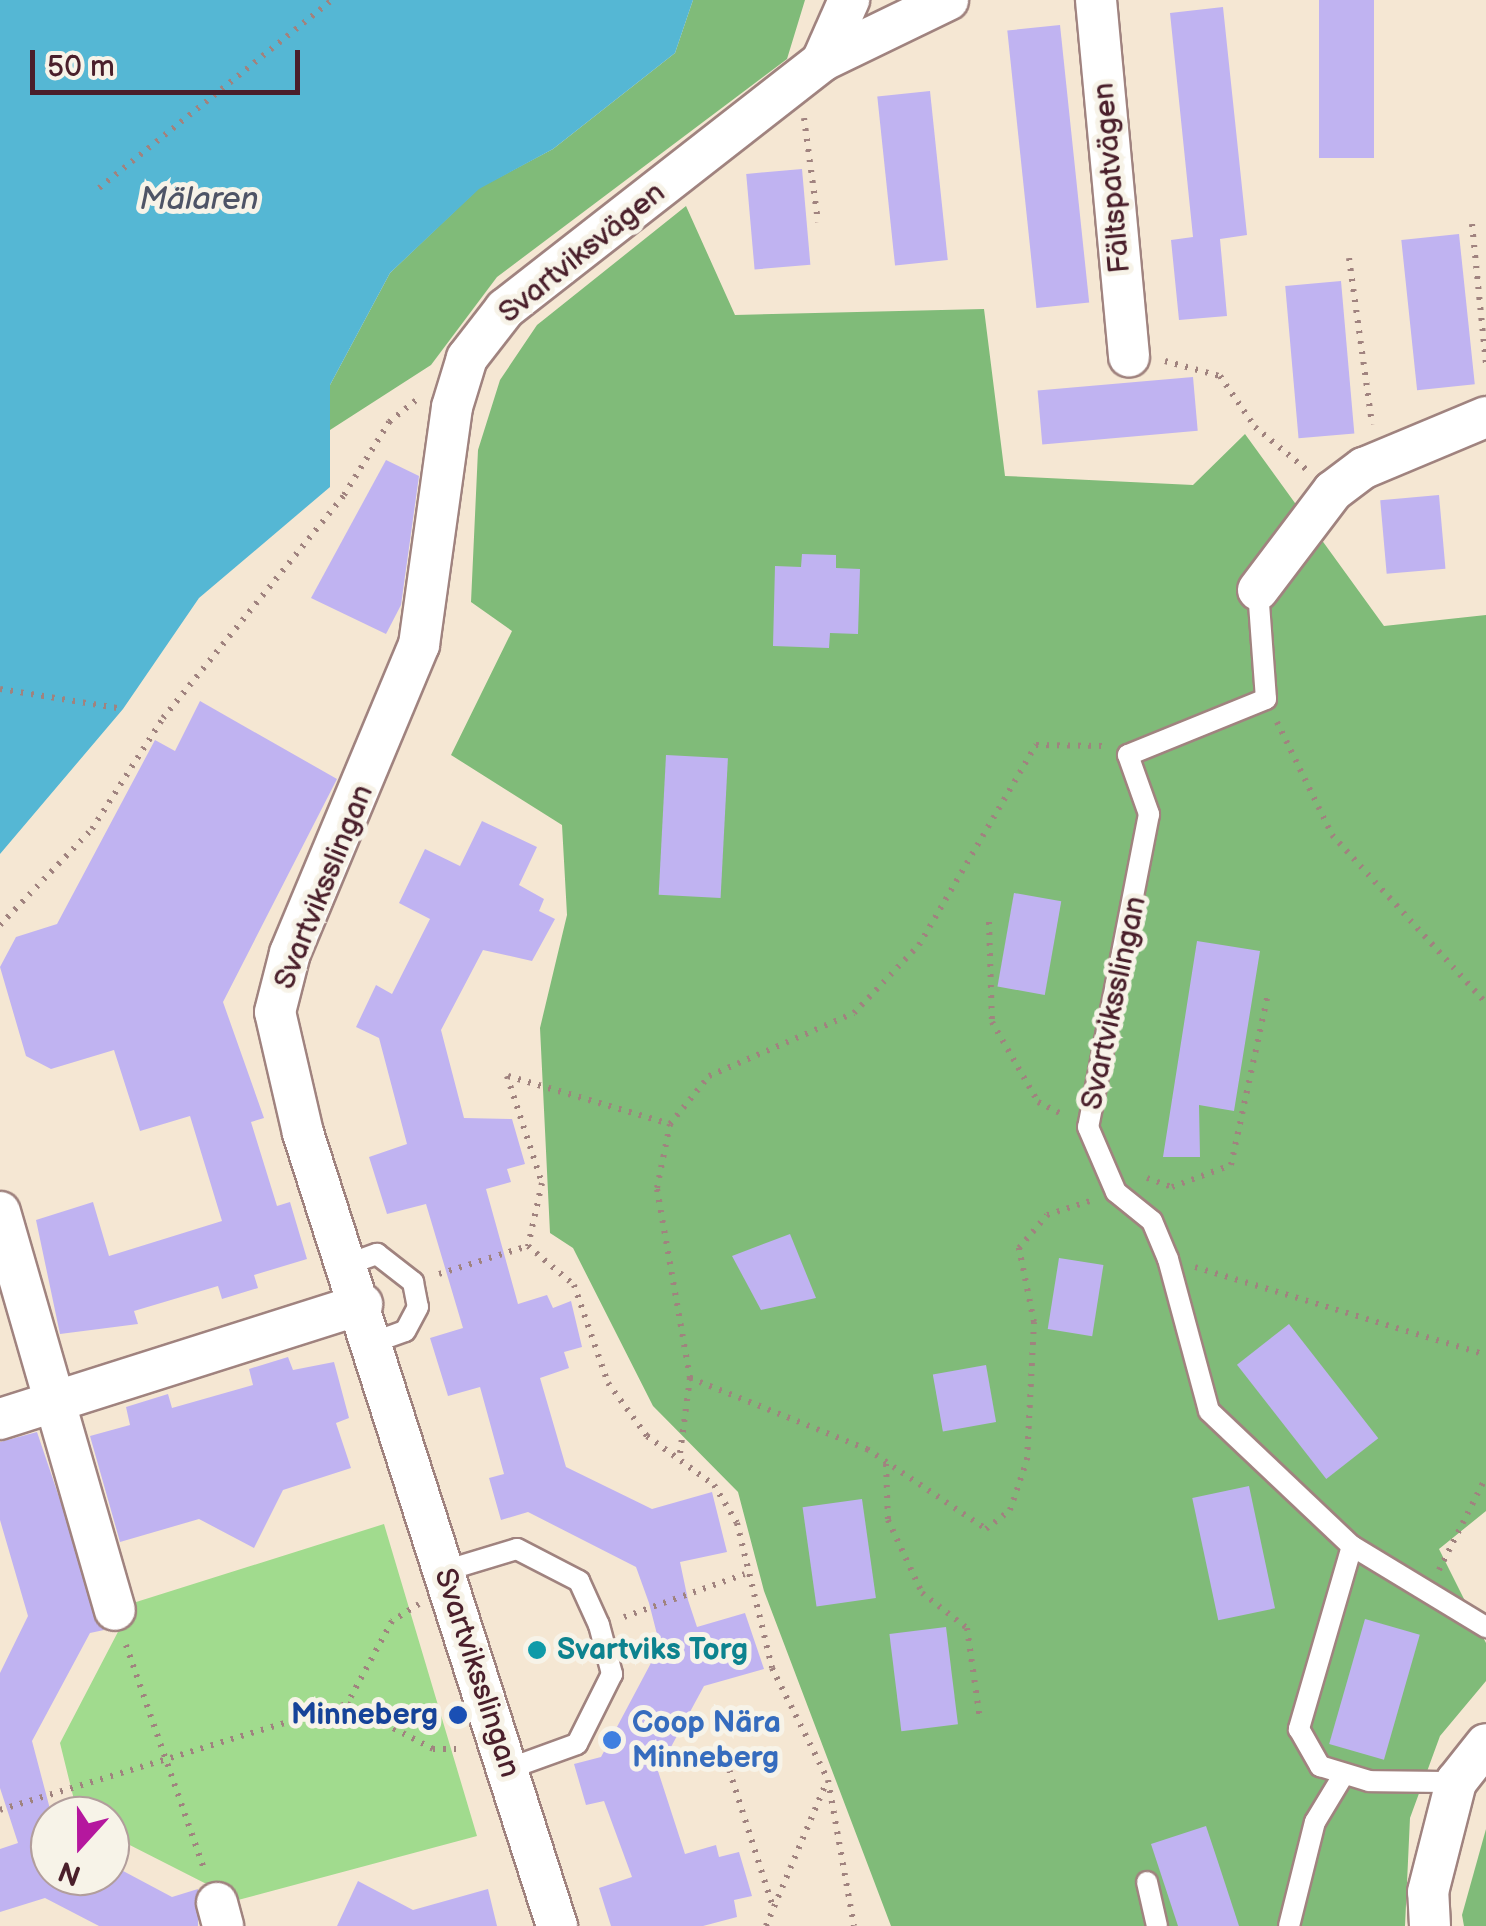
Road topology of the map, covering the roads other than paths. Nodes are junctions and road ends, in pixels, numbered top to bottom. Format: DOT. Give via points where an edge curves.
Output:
graph roads {
  1 [pos="849,0"];
  2 [pos="948,0"];
  3 [pos="1096,0"];
  4 [pos="822,61"];
  5 [pos="1129,356"];
  6 [pos="1486,417"];
  7 [pos="1258,590"];
  8 [pos="419,645"];
  9 [pos="0,1212"];
  10 [pos="349,1264"];
  11 [pos="362,1304"];
  12 [pos="375,1342"];
  13 [pos="50,1403"];
  14 [pos="0,1419"];
  15 [pos="1352,1546"];
  16 [pos="444,1571"];
  17 [pos="115,1610"];
  18 [pos="1486,1627"];
  19 [pos="1486,1744"];
  20 [pos="508,1769"];
  21 [pos="1344,1774"];
  22 [pos="1456,1782"];
  23 [pos="1147,1882"];
  24 [pos="557,1926"];
  25 [pos="1157,1926"];
  26 [pos="1289,1926"];
  27 [pos="1430,1926"];
  1 -- 4 [label="street"];
  2 -- 4 [label="street, Svartviksvägen"];
  3 -- 5 [label="street, Fältspatvägen"];
  4 -- 8 [label="street, Svartviksvägen" via="505,310 467,358 452,407"];
  6 -- 7 [label="street" via="1389,456 1332,491"];
  7 -- 15 [label="lane, Svartviksslingan" via="1266,699 1128,755 1149,814 1088,1127 1116,1192 1152,1221 1168,1258 1209,1411"];
  8 -- 10 [label="street, Svartviksslingan" via="290,953 275,1012 303,1133"];
  9 -- 13 [label="street"];
  10 -- 11 [label="street, Svartviksslingan"];
  10 -- 12 [label="lane" via="378,1254 413,1282 418,1308 404,1331"];
  11 -- 12 [label="street, Svartviksslingan"];
  11 -- 13 [label="street"];
  12 -- 16 [label="street, Svartviksslingan"];
  13 -- 14 [label="street"];
  13 -- 17 [label="street"];
  15 -- 18 [label="lane, Svartviksslingan"];
  15 -- 21 [label="lane" via="1299,1729 1320,1766"];
  16 -- 20 [label="street, Svartviksslingan"];
  16 -- 20 [label="lane" via="516,1549 579,1581 598,1625 612,1674 577,1744"];
  19 -- 22 [label="street"];
  20 -- 24 [label="street, Svartviksslingan"];
  21 -- 22 [label="lane"];
  21 -- 26 [label="lane" via="1315,1822"];
  22 -- 27 [label="street" via="1428,1892"];
  23 -- 25 [label="lane"];
}
